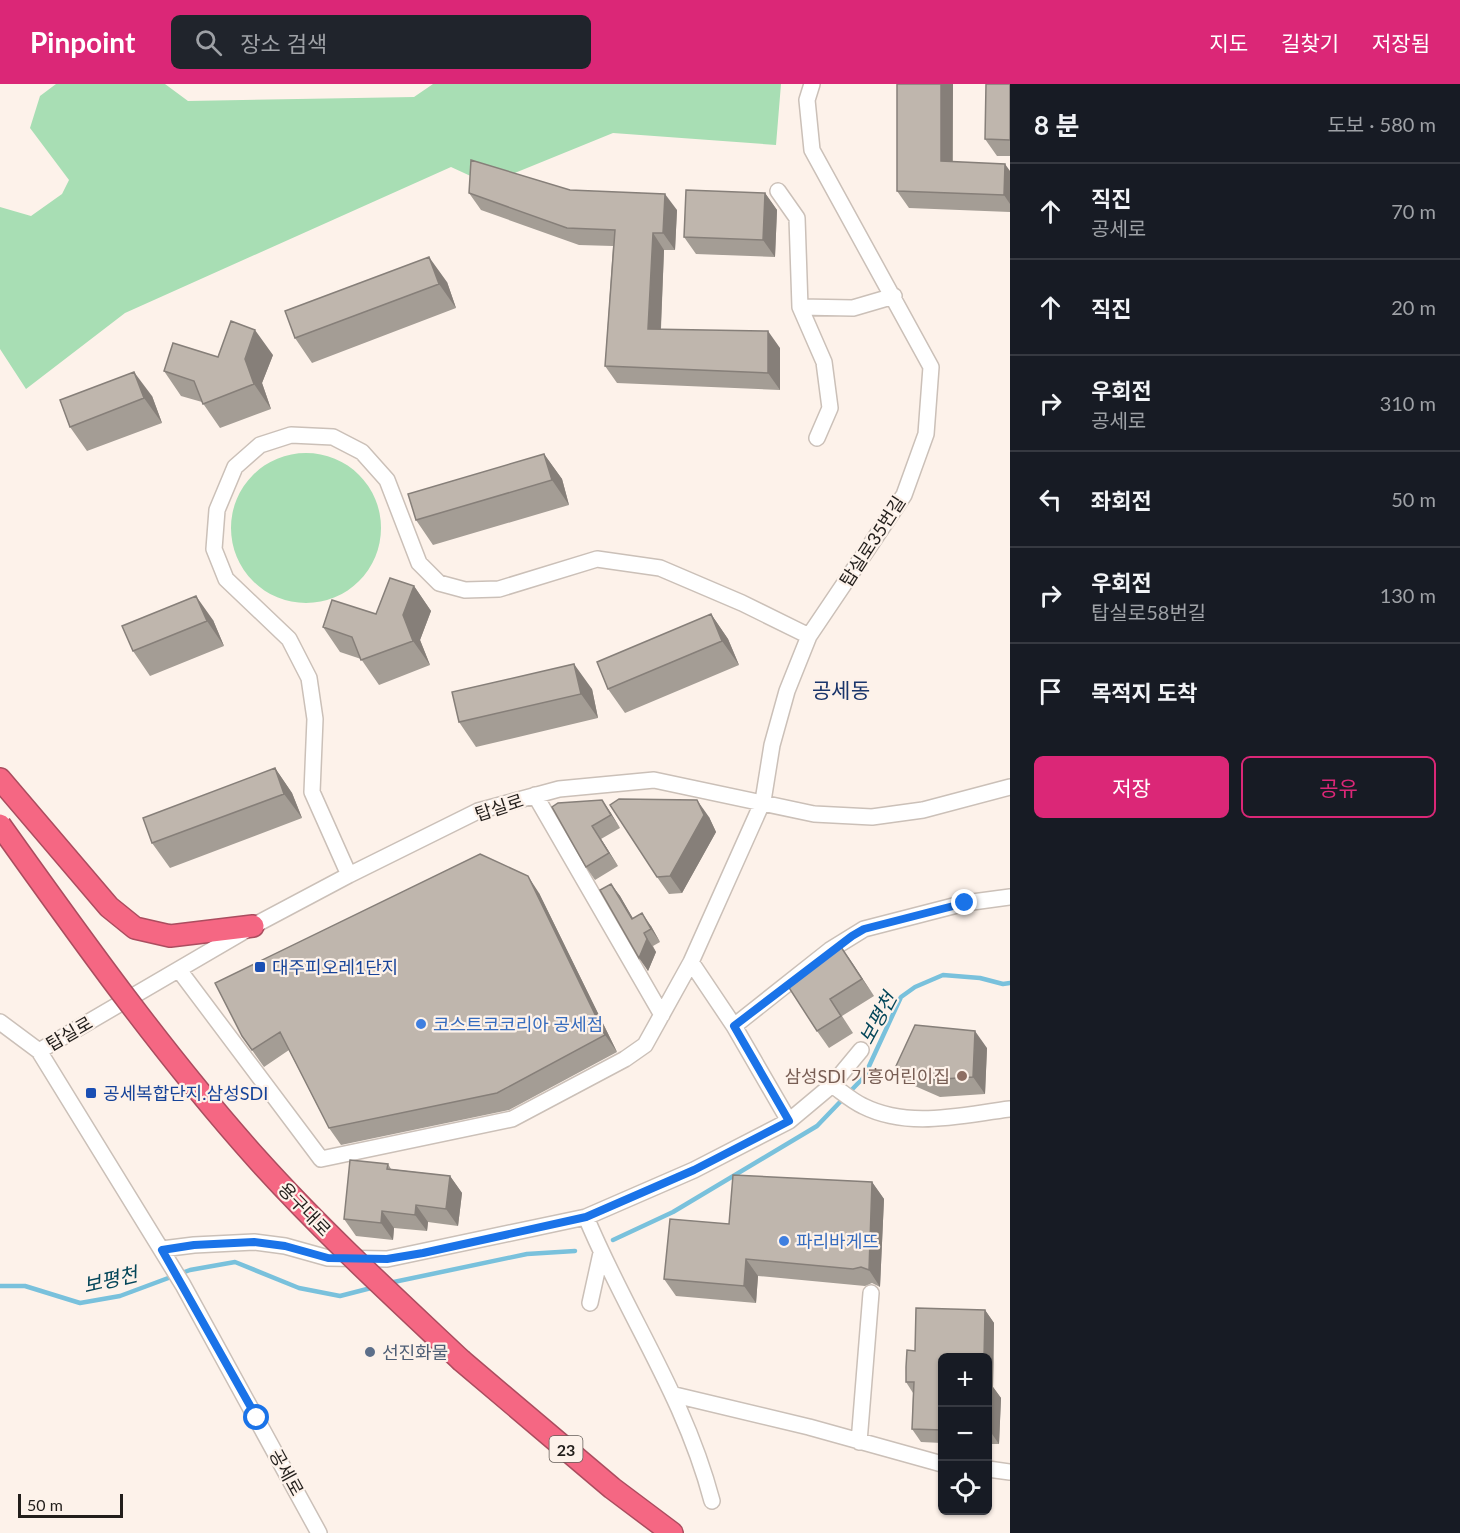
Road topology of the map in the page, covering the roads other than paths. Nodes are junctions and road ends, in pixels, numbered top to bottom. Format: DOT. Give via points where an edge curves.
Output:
graph roads {
  1 [pos="812,84"];
  2 [pos="778,191"];
  3 [pos="894,296"];
  4 [pos="800,307"];
  5 [pos="817,438"];
  6 [pos="809,636"];
  7 [pos="0,779"];
  8 [pos="1010,787"];
  9 [pos="535,795"];
  10 [pos="763,801"];
  11 [pos="0,825"];
  12 [pos="349,875"];
  13 [pos="1010,897"];
  14 [pos="253,926"];
  15 [pos="691,962"];
  16 [pos="178,970"];
  17 [pos="662,1014"];
  18 [pos="0,1022"];
  19 [pos="734,1026"];
  20 [pos="861,1050"];
  21 [pos="39,1051"];
  22 [pos="832,1084"];
  23 [pos="1010,1109"];
  24 [pos="789,1121"];
  25 [pos="586,1217"];
  26 [pos="602,1253"];
  27 [pos="165,1254"];
  28 [pos="871,1293"];
  29 [pos="590,1303"];
  30 [pos="675,1395"];
  31 [pos="859,1442"];
  32 [pos="938,1463"];
  33 [pos="992,1470"];
  34 [pos="1010,1472"];
  35 [pos="712,1501"];
  36 [pos="319,1533"];
  37 [pos="672,1533"];
  1 -- 3 [label="street, 탑실로35번길" via="807,100 812,150"];
  2 -- 4 [label="street" via="797,218"];
  3 -- 4 [label="street" via="853,308"];
  3 -- 6 [label="street, 탑실로35번길" via="931,366 926,434 904,495"];
  4 -- 5 [label="street" via="824,362 830,408"];
  6 -- 10 [label="street, 탑실로35번길" via="772,745"];
  6 -- 12 [label="street" via="660,568 597,559 499,589 465,590 439,583 419,563 387,480 362,452 333,436 291,435 260,445 235,467 217,510 214,549 226,579 289,639 309,678 315,719 312,792"];
  7 -- 14 [label="highway" via="109,907 135,928 170,936"];
  8 -- 10 [label="street, 탑실로" via="923,810 872,817 814,814"];
  9 -- 10 [label="street, 탑실로" via="654,780"];
  9 -- 12 [label="street, 탑실로" via="478,811"];
  9 -- 17 [label="street"];
  10 -- 15 [label="street, 탑실로35번길"];
  11 -- 37 [label="highway, 용구대로 / 23, bridge" via="90,951 259,1160 341,1246 462,1361 612,1488"];
  12 -- 14 [label="street, 탑실로"];
  13 -- 19 [label="street" via="965,903 864,929 830,950"];
  14 -- 16 [label="street, 탑실로"];
  15 -- 17 [label="street, 탑실로35번길"];
  15 -- 19 [label="street"];
  16 -- 17 [label="street, 탑실로35번길" via="321,1159 512,1119 645,1046"];
  16 -- 21 [label="street, 탑실로"];
  18 -- 21 [label="street"];
  19 -- 24 [label="street"];
  20 -- 22 [label="street"];
  21 -- 27 [label="street"];
  22 -- 23 [label="street" via="861,1105 910,1121"];
  22 -- 24 [label="street"];
  24 -- 25 [label="street" via="694,1170"];
  25 -- 26 [label="street"];
  25 -- 27 [label="street" via="387,1259 328,1258 254,1242 194,1245"];
  26 -- 29 [label="street"];
  26 -- 30 [label="street"];
  27 -- 36 [label="street, 공세로"];
  28 -- 31 [label="street"];
  30 -- 31 [label="street"];
  30 -- 35 [label="street" via="700,1454"];
  31 -- 32 [label="street"];
  33 -- 34 [label="street"];
}
